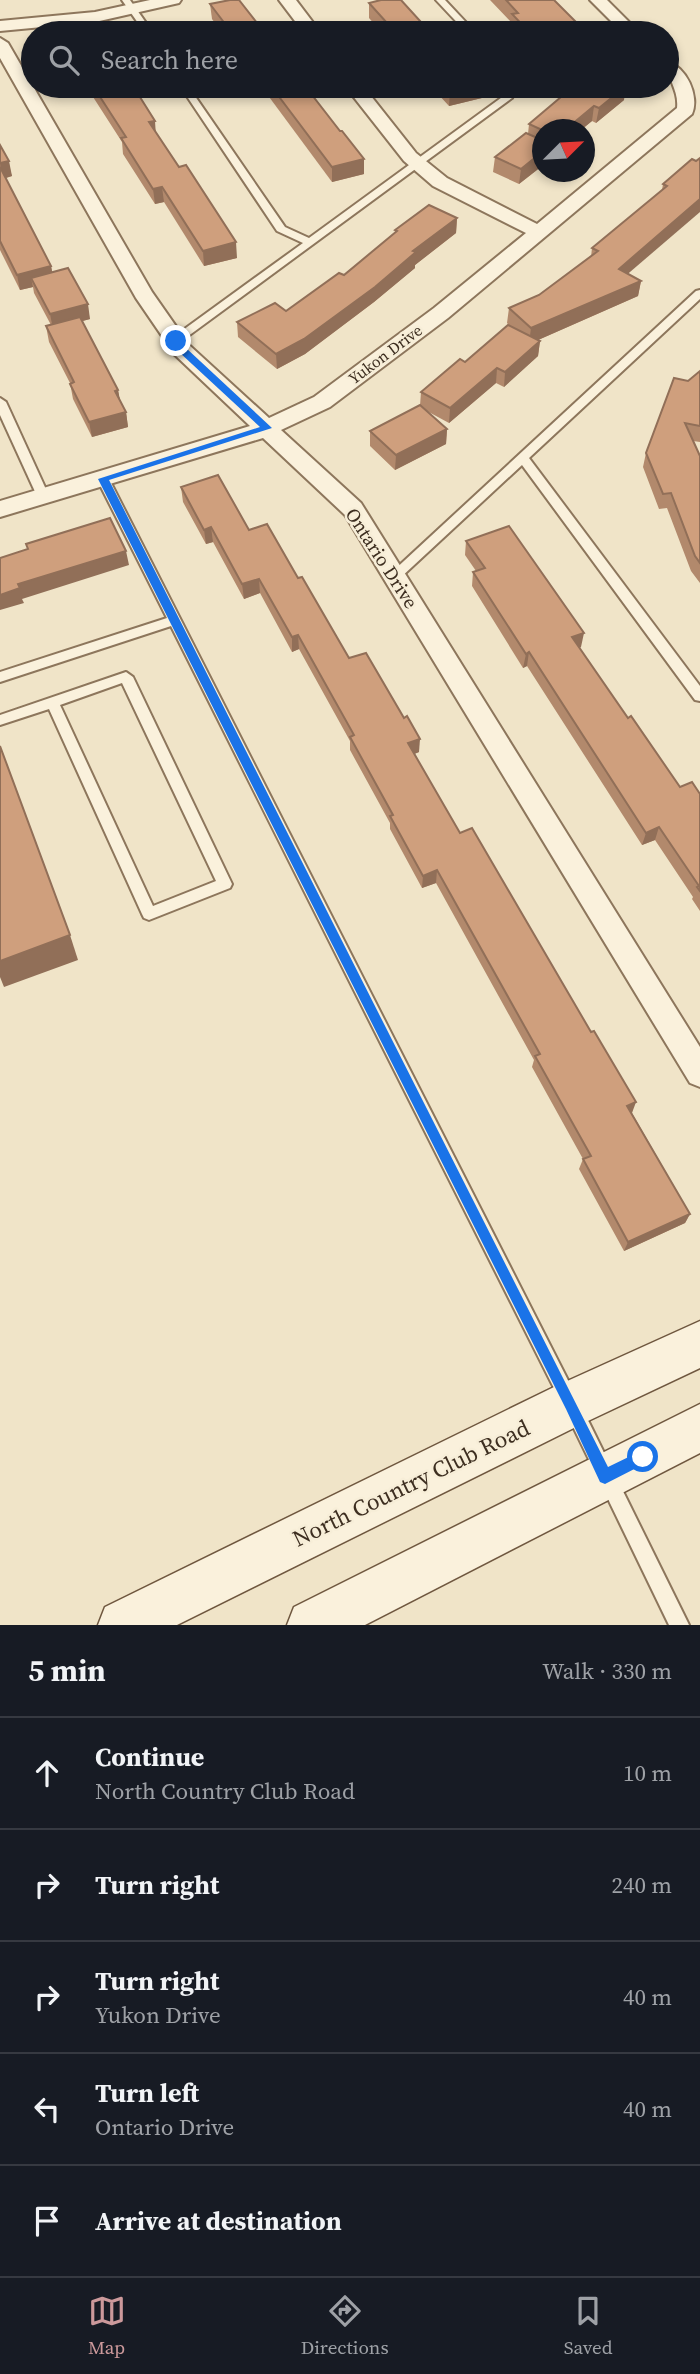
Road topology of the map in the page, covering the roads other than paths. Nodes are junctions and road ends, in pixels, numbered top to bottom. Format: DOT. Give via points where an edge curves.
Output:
graph roads {
  1 [pos="173,0"];
  2 [pos="286,0"];
  3 [pos="440,0"];
  4 [pos="598,0"];
  5 [pos="129,4"];
  6 [pos="52,21"];
  7 [pos="141,21"];
  8 [pos="303,21"];
  9 [pos="460,21"];
  10 [pos="620,21"];
  11 [pos="21,24"];
  12 [pos="0,26"];
  13 [pos="0,43"];
  14 [pos="21,80"];
  15 [pos="679,82"];
  16 [pos="31,98"];
  17 [pos="192,98"];
  18 [pos="364,98"];
  19 [pos="506,98"];
  20 [pos="418,164"];
  21 [pos="537,232"];
  22 [pos="309,242"];
  23 [pos="700,293"];
  24 [pos="176,341"];
  25 [pos="0,402"];
  26 [pos="267,428"];
  27 [pos="522,457"];
  28 [pos="103,479"];
  29 [pos="43,496"];
  30 [pos="0,509"];
  31 [pos="395,576"];
  32 [pos="174,620"];
  33 [pos="0,677"];
  34 [pos="700,696"];
  35 [pos="53,703"];
  36 [pos="0,720"];
  37 [pos="700,1073"];
  38 [pos="700,1344"];
  39 [pos="571,1404"];
  40 [pos="700,1428"];
  41 [pos="605,1476"];
  42 [pos="123,1625"];
  43 [pos="312,1625"];
  44 [pos="679,1625"];
  1 -- 5 [label="street"];
  2 -- 8 [label="street"];
  3 -- 9 [label="lane"];
  4 -- 10 [label="street"];
  5 -- 6 [label="street" via="94,17"];
  5 -- 7 [label="lane"];
  11 -- 12 [label="street"];
  13 -- 14 [label="street, Ontario Drive"];
  15 -- 21 [label="street, Yukon Drive" via="688,95 686,110"];
  16 -- 24 [label="street, Ontario Drive" via="143,294"];
  17 -- 22 [label="lane" via="281,229"];
  18 -- 20 [label="street"];
  19 -- 20 [label="lane"];
  20 -- 21 [label="street" via="440,182"];
  20 -- 22 [label="lane"];
  21 -- 26 [label="street, Yukon Drive" via="441,313 322,402"];
  22 -- 24 [label="lane"];
  23 -- 27 [label="lane"];
  24 -- 26 [label="street, Ontario Drive"];
  25 -- 29 [label="lane"];
  26 -- 28 [label="street, Yukon Drive"];
  26 -- 31 [label="street, Ontario Drive" via="353,509"];
  27 -- 31 [label="lane"];
  27 -- 34 [label="lane"];
  28 -- 29 [label="street, Yukon Drive"];
  28 -- 32 [label="lane"];
  29 -- 30 [label="street, Yukon Drive"];
  31 -- 37 [label="street, Ontario Drive"];
  32 -- 33 [label="lane"];
  32 -- 39 [label="lane"];
  35 -- 35 [label="lane" via="149,914 225,884 126,677"];
  35 -- 36 [label="lane"];
  38 -- 39 [label="main road, North Country Club Road"];
  39 -- 41 [label="lane"];
  39 -- 42 [label="main road, North Country Club Road"];
  40 -- 41 [label="main road"];
  41 -- 43 [label="main road"];
  41 -- 44 [label="lane"];
}
